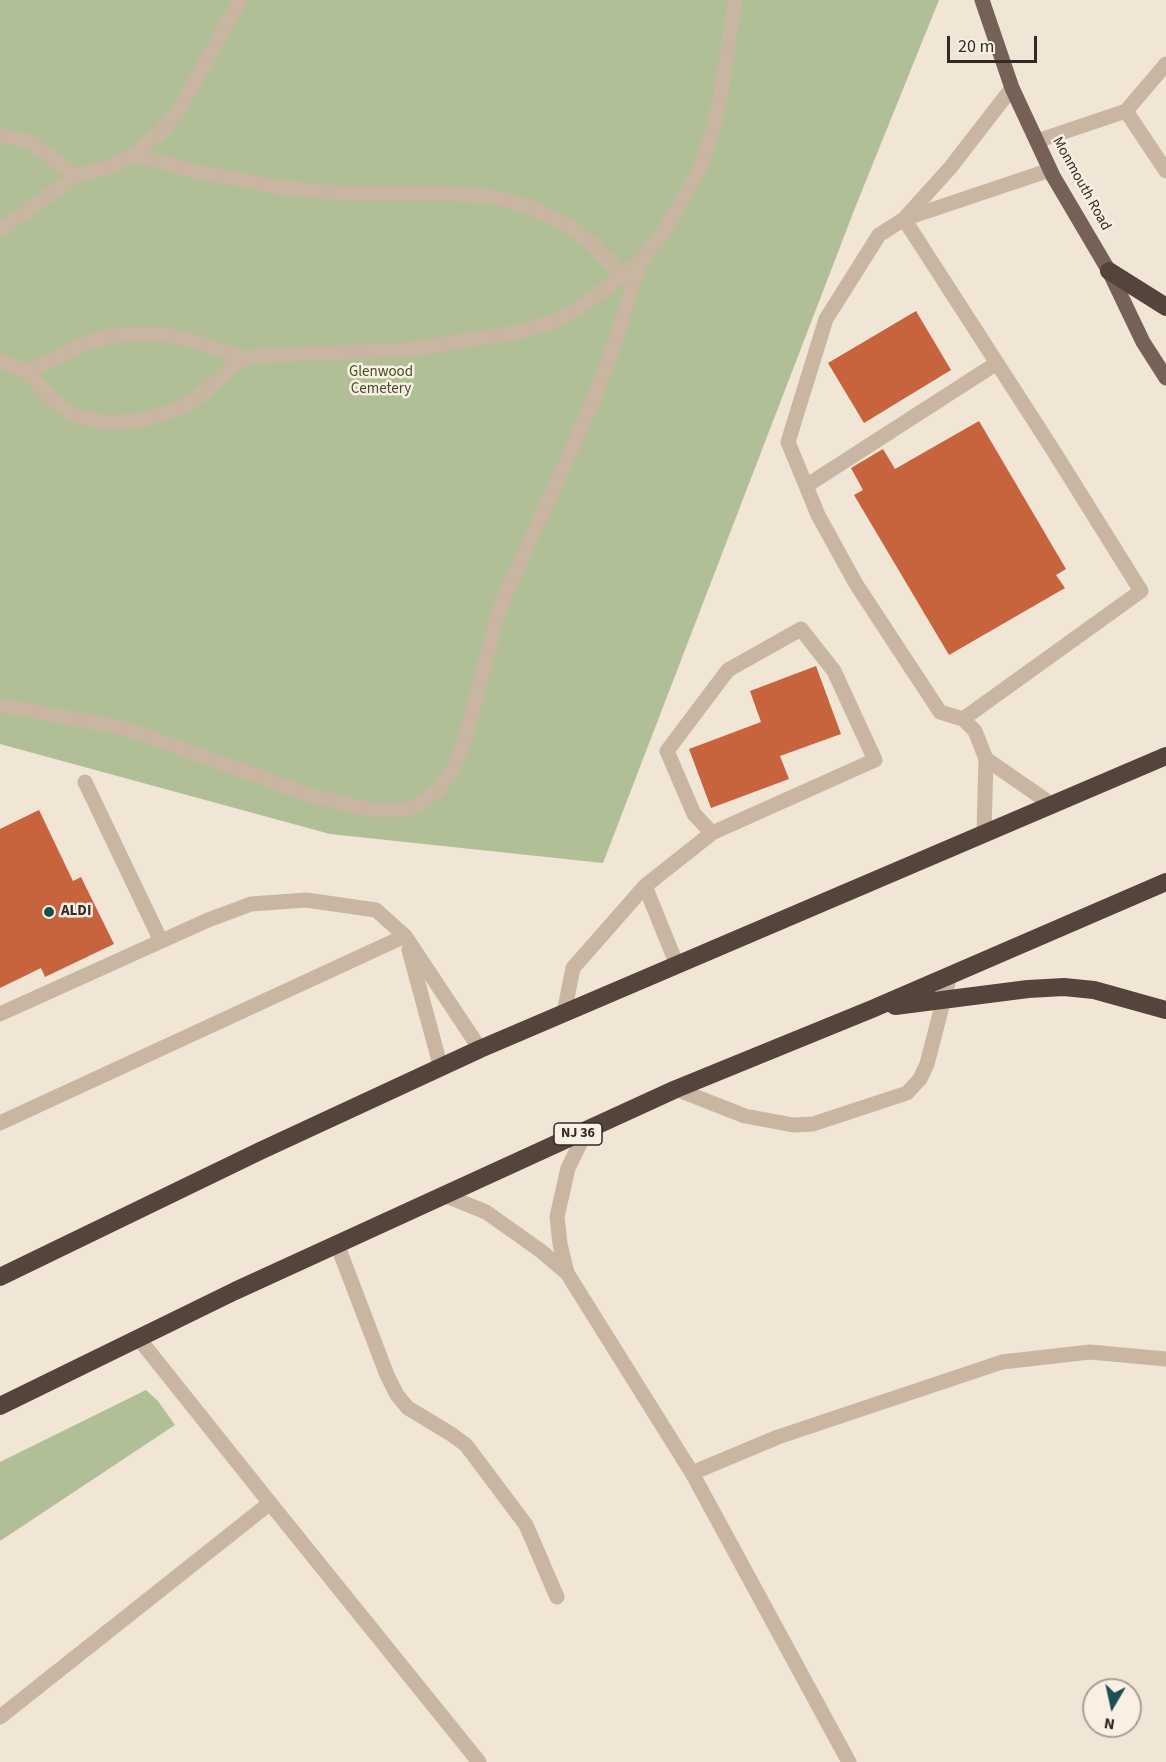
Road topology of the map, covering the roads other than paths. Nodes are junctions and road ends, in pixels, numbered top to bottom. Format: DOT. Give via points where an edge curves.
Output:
graph roads {
  1 [pos="240,0"];
  2 [pos="735,0"];
  3 [pos="982,0"];
  4 [pos="1166,64"];
  5 [pos="1012,88"];
  6 [pos="1126,111"];
  7 [pos="0,135"];
  8 [pos="1037,141"];
  9 [pos="133,155"];
  10 [pos="1050,170"];
  11 [pos="1166,171"];
  12 [pos="76,176"];
  13 [pos="904,219"];
  14 [pos="0,231"];
  15 [pos="640,262"];
  16 [pos="1109,271"];
  17 [pos="622,275"];
  18 [pos="1166,307"];
  19 [pos="243,358"];
  20 [pos="0,360"];
  21 [pos="997,363"];
  22 [pos="27,373"];
  23 [pos="1166,378"];
  24 [pos="806,486"];
  25 [pos="0,705"];
  26 [pos="963,719"];
  27 [pos="1160,756"];
  28 [pos="986,759"];
  29 [pos="84,782"];
  30 [pos="1051,804"];
  31 [pos="984,832"];
  32 [pos="712,833"];
  33 [pos="1166,882"];
  34 [pos="645,886"];
  35 [pos="405,936"];
  36 [pos="161,941"];
  37 [pos="677,965"];
  38 [pos="950,975"];
  39 [pos="944,999"];
  40 [pos="872,1009"];
  41 [pos="1166,1010"];
  42 [pos="564,1013"];
  43 [pos="0,1014"];
  44 [pos="480,1049"];
  45 [pos="441,1068"];
  46 [pos="676,1089"];
  47 [pos="0,1123"];
  48 [pos="587,1130"];
  49 [pos="444,1195"];
  50 [pos="337,1245"];
  51 [pos="567,1273"];
  52 [pos="0,1277"];
  53 [pos="139,1339"];
  54 [pos="1166,1359"];
  55 [pos="0,1407"];
  56 [pos="692,1473"];
  57 [pos="270,1503"];
  58 [pos="557,1597"];
  59 [pos="0,1717"];
  60 [pos="479,1762"];
  61 [pos="849,1762"];
  1 -- 9 [label="street" via="178,110 163,130"];
  2 -- 15 [label="street" via="721,95 700,169 663,233"];
  3 -- 5 [label="main road, Monmouth Road"];
  4 -- 6 [label="street"];
  5 -- 8 [label="main road, Monmouth Road"];
  5 -- 13 [label="street" via="950,168"];
  6 -- 8 [label="street"];
  6 -- 11 [label="street"];
  7 -- 12 [label="street" via="30,142"];
  8 -- 10 [label="main road, Monmouth Road"];
  9 -- 12 [label="street"];
  9 -- 17 [label="street" via="277,187 348,194 494,197 533,208 570,227"];
  10 -- 13 [label="street"];
  10 -- 16 [label="main road, Monmouth Road"];
  12 -- 14 [label="street"];
  13 -- 21 [label="street"];
  13 -- 24 [label="street" via="879,235 825,319 788,442"];
  15 -- 17 [label="street"];
  15 -- 25 [label="street" via="592,404 506,593 453,770 439,789 420,804 377,810 348,805 309,795 118,727"];
  16 -- 18 [label="highway"];
  16 -- 23 [label="main road, Monmouth Road" via="1143,342"];
  17 -- 19 [label="street" via="554,322 514,333 407,350"];
  19 -- 22 [label="street" via="190,340 138,334 111,336 81,345"];
  19 -- 22 [label="street" via="196,399 179,408 144,420 107,423 74,415"];
  20 -- 22 [label="street"];
  21 -- 24 [label="street"];
  21 -- 26 [label="street" via="1141,591"];
  24 -- 26 [label="street" via="856,584 940,712"];
  26 -- 28 [label="street" via="975,731"];
  27 -- 30 [label="highway"];
  28 -- 30 [label="street"];
  28 -- 31 [label="street"];
  29 -- 36 [label="street"];
  30 -- 31 [label="highway"];
  31 -- 37 [label="highway"];
  32 -- 32 [label="street" via="875,760 834,671 801,629 728,670 667,751 694,814"];
  32 -- 34 [label="street"];
  33 -- 38 [label="highway, NJ 36"];
  34 -- 37 [label="street"];
  34 -- 42 [label="street" via="573,968"];
  35 -- 36 [label="street" via="376,910 306,900 251,904"];
  35 -- 44 [label="street"];
  35 -- 45 [label="street"];
  35 -- 47 [label="street"];
  36 -- 43 [label="street"];
  37 -- 42 [label="highway"];
  38 -- 39 [label="street"];
  38 -- 40 [label="highway, NJ 36"];
  39 -- 40 [label="highway"];
  39 -- 41 [label="highway" via="1064,987 1094,990"];
  39 -- 46 [label="street" via="927,1064 914,1087 839,1117 813,1124 769,1122"];
  40 -- 46 [label="highway, NJ 36"];
  42 -- 44 [label="highway"];
  44 -- 45 [label="highway"];
  45 -- 52 [label="highway"];
  46 -- 48 [label="highway, NJ 36"];
  48 -- 49 [label="highway, NJ 36"];
  48 -- 51 [label="street" via="568,1168 558,1217"];
  49 -- 50 [label="highway, NJ 36"];
  49 -- 51 [label="street" via="486,1212"];
  50 -- 53 [label="highway, NJ 36"];
  50 -- 58 [label="street" via="397,1395 408,1408 466,1445 526,1525"];
  51 -- 56 [label="street"];
  53 -- 55 [label="highway, NJ 36"];
  53 -- 57 [label="street"];
  54 -- 56 [label="street" via="1090,1352 1002,1362 778,1437"];
  56 -- 61 [label="street"];
  57 -- 59 [label="street"];
  57 -- 60 [label="street"];
}
